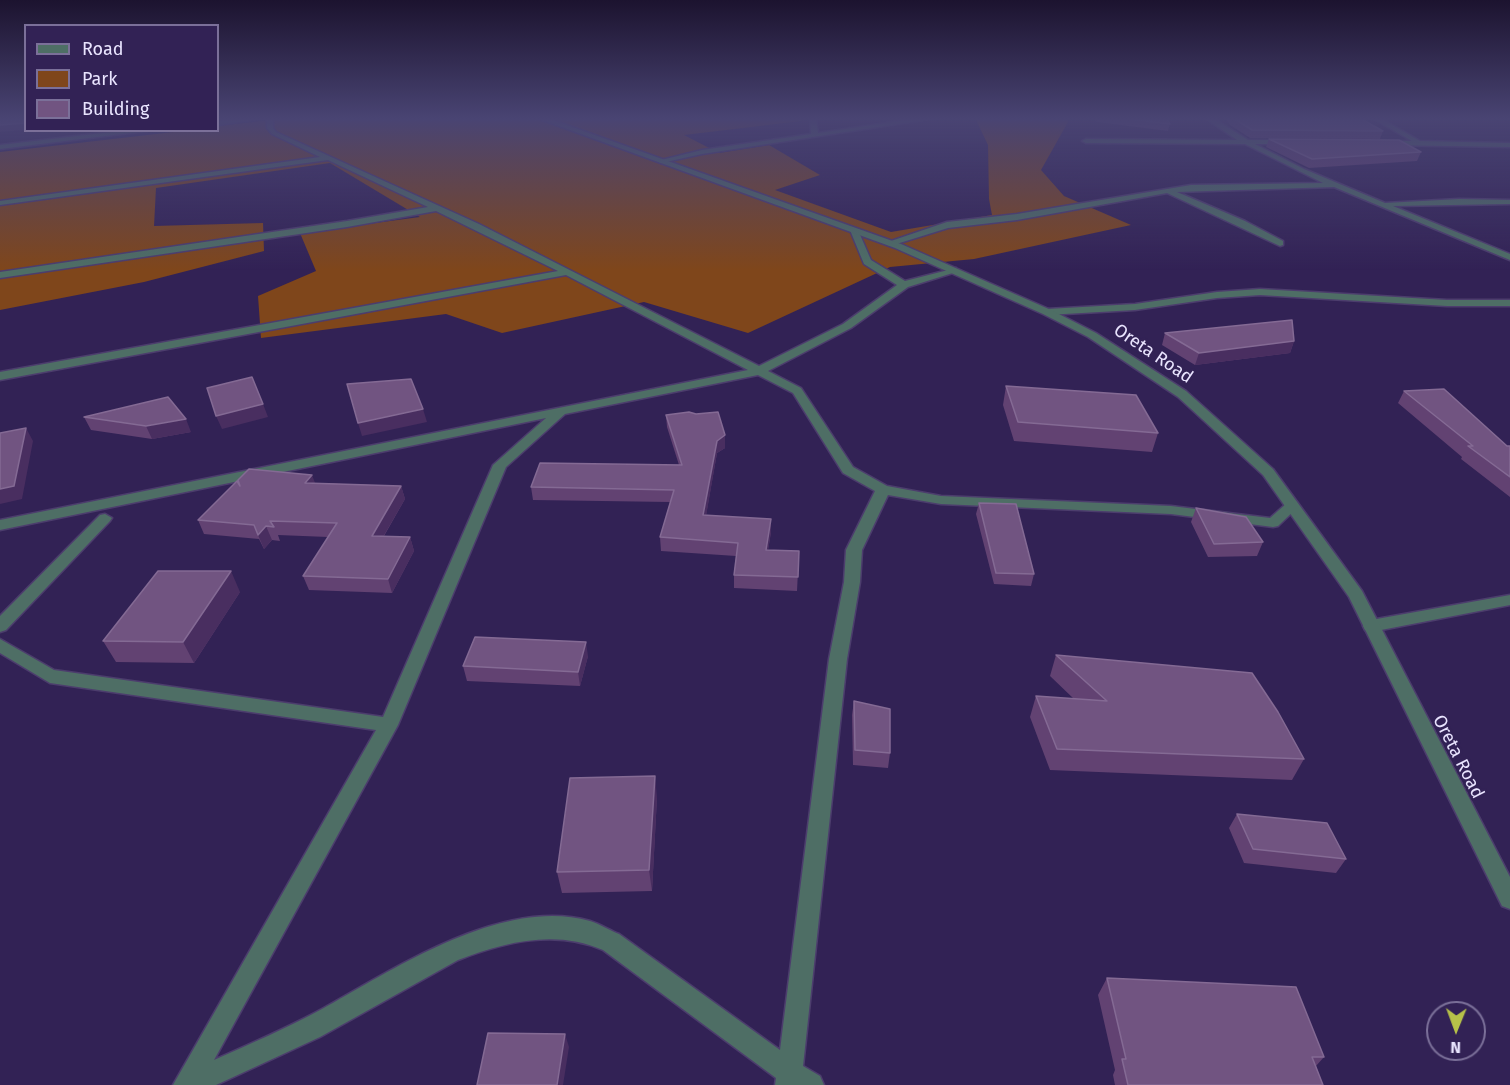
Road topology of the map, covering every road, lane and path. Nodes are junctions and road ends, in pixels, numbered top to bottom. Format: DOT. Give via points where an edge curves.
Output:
graph roads {
  1 [pos="251,169"];
  2 [pos="352,169"];
  3 [pos="682,169"];
  4 [pos="1299,169"];
  5 [pos="1334,185"];
  6 [pos="1168,191"];
  7 [pos="1510,202"];
  8 [pos="0,203"];
  9 [pos="1382,205"];
  10 [pos="437,208"];
  11 [pos="854,230"];
  12 [pos="890,243"];
  13 [pos="1280,243"];
  14 [pos="1510,259"];
  15 [pos="953,270"];
  16 [pos="567,272"];
  17 [pos="0,274"];
  18 [pos="904,285"];
  19 [pos="1510,303"];
  20 [pos="1047,312"];
  21 [pos="759,371"];
  22 [pos="0,376"];
  23 [pos="560,412"];
  24 [pos="883,490"];
  25 [pos="1292,506"];
  26 [pos="105,518"];
  27 [pos="0,525"];
  28 [pos="1510,600"];
  29 [pos="0,626"];
  30 [pos="1371,626"];
  31 [pos="0,645"];
  32 [pos="389,725"];
  33 [pos="1510,899"];
  34 [pos="789,1078"];
  35 [pos="187,1085"];
  36 [pos="812,1085"];
  1 -- 8 [label="street"];
  2 -- 10 [label="street"];
  3 -- 11 [label="street, Oreta Road"];
  4 -- 5 [label="street"];
  5 -- 6 [label="street" via="1214,186"];
  5 -- 9 [label="street"];
  6 -- 12 [label="street" via="947,225"];
  6 -- 13 [label="street"];
  7 -- 9 [label="street"];
  9 -- 14 [label="street"];
  10 -- 16 [label="street"];
  10 -- 17 [label="street"];
  11 -- 12 [label="street, Oreta Road"];
  11 -- 18 [label="street" via="867,262"];
  12 -- 15 [label="street, Oreta Road"];
  15 -- 18 [label="street"];
  15 -- 20 [label="street, Oreta Road"];
  16 -- 21 [label="street"];
  16 -- 22 [label="street"];
  18 -- 21 [label="street" via="847,326"];
  19 -- 20 [label="street" via="1260,292 1199,296 1148,306"];
  20 -- 25 [label="street, Oreta Road" via="1092,335 1182,394 1268,472"];
  21 -- 23 [label="street"];
  21 -- 24 [label="street" via="797,391 848,470"];
  23 -- 27 [label="street"];
  23 -- 32 [label="street" via="500,465"];
  24 -- 25 [label="street" via="941,500 1171,510 1273,523"];
  24 -- 34 [label="street" via="854,550"];
  25 -- 30 [label="street, Oreta Road" via="1356,595"];
  26 -- 29 [label="street"];
  28 -- 30 [label="street"];
  30 -- 33 [label="street, Oreta Road"];
  31 -- 32 [label="street" via="50,676"];
  32 -- 35 [label="street"];
  34 -- 35 [label="street" via="610,942 587,931 560,929 512,930 443,953 328,1019"];
  34 -- 36 [label="street"];
}
